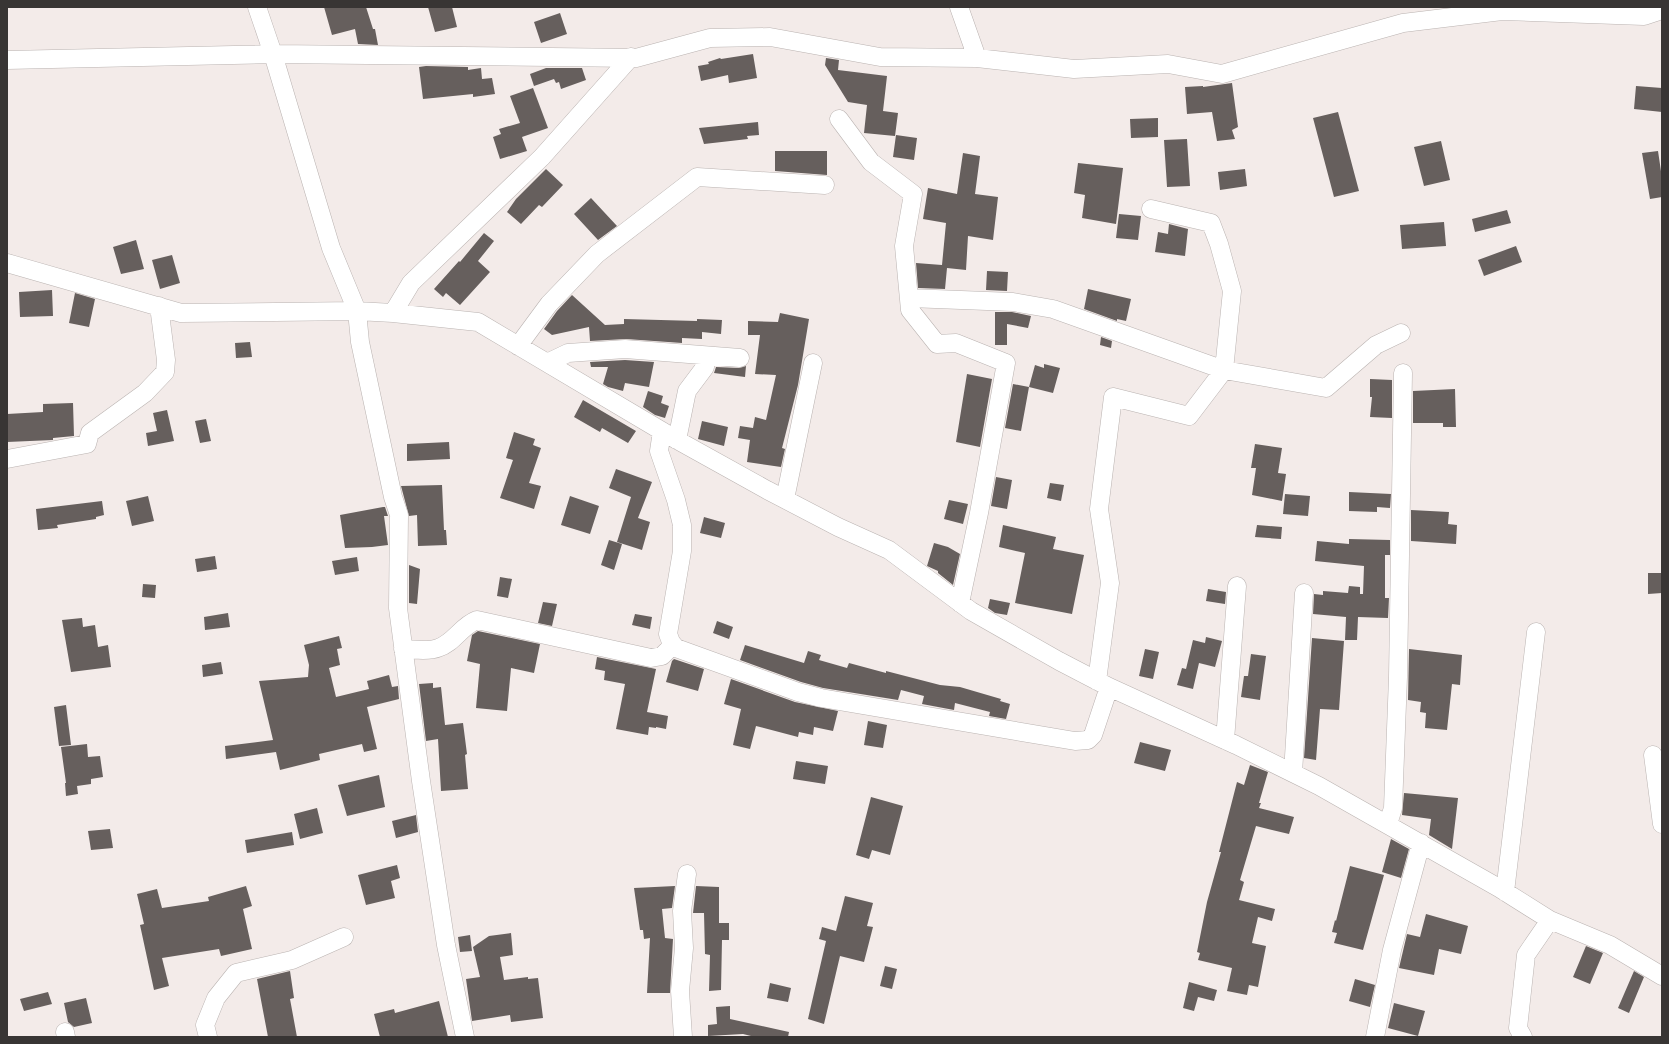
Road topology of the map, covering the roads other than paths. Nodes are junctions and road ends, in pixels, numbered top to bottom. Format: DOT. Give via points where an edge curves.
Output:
graph roads {
  1 [pos="257,7"];
  2 [pos="959,7"];
  3 [pos="1662,10"];
  4 [pos="273,54"];
  5 [pos="631,57"];
  6 [pos="977,58"];
  7 [pos="7,60"];
  8 [pos="840,119"];
  9 [pos="825,185"];
  10 [pos="1151,209"];
  11 [pos="7,263"];
  12 [pos="909,298"];
  13 [pos="159,306"];
  14 [pos="357,311"];
  15 [pos="393,313"];
  16 [pos="1401,333"];
  17 [pos="518,346"];
  18 [pos="706,356"];
  19 [pos="740,358"];
  20 [pos="547,363"];
  21 [pos="813,363"];
  22 [pos="1224,370"];
  23 [pos="1403,373"];
  24 [pos="669,436"];
  25 [pos="7,460"];
  26 [pos="784,499"];
  27 [pos="1237,586"];
  28 [pos="1304,593"];
  29 [pos="960,603"];
  30 [pos="1536,632"];
  31 [pos="673,645"];
  32 [pos="403,649"];
  33 [pos="1103,684"];
  34 [pos="1225,740"];
  35 [pos="1653,755"];
  36 [pos="1293,773"];
  37 [pos="1388,824"];
  38 [pos="1662,824"];
  39 [pos="1421,843"];
  40 [pos="687,874"];
  41 [pos="1505,892"];
  42 [pos="1550,920"];
  43 [pos="344,937"];
  44 [pos="1662,975"];
  45 [pos="208,1037"];
  46 [pos="465,1037"];
  47 [pos="683,1037"];
  48 [pos="1375,1037"];
  49 [pos="1523,1037"];
  1 -- 4 [label="street"];
  2 -- 6 [label="street"];
  3 -- 6 [label="street" via="1644,16 1502,11 1403,23 1222,74 1168,64 1074,69"];
  4 -- 5 [label="street"];
  4 -- 7 [label="street"];
  4 -- 14 [label="street" via="331,248"];
  5 -- 6 [label="street" via="636,58 710,38 770,37 880,57"];
  5 -- 15 [label="street" via="542,157 411,283"];
  8 -- 12 [label="street" via="871,162 913,194 904,246"];
  9 -- 17 [label="street" via="697,177 597,254 549,304"];
  10 -- 22 [label="street" via="1211,223 1232,291"];
  11 -- 13 [label="street"];
  12 -- 22 [label="street" via="1013,302 1053,309"];
  12 -- 29 [label="street" via="910,310 937,344 956,343 1006,362"];
  13 -- 14 [label="street" via="181,313"];
  13 -- 25 [label="street" via="166,360 165,372 145,393 90,433 87,444"];
  14 -- 15 [label="street"];
  14 -- 32 [label="street" via="362,350 399,515 398,608"];
  15 -- 17 [label="street" via="478,322"];
  16 -- 22 [label="street" via="1376,345 1326,388"];
  17 -- 20 [label="street"];
  18 -- 19 [label="street"];
  18 -- 20 [label="street" via="625,349 568,353"];
  18 -- 24 [label="street" via="705,367 686,391"];
  20 -- 24 [label="street"];
  21 -- 26 [label="street"];
  22 -- 33 [label="street" via="1189,416 1113,397 1100,509 1110,583"];
  23 -- 37 [label="street" via="1398,677 1393,808"];
  24 -- 26 [label="street"];
  24 -- 31 [label="street" via="659,445 682,525 682,551 668,634"];
  26 -- 29 [label="street" via="889,550"];
  27 -- 34 [label="street"];
  28 -- 36 [label="street"];
  29 -- 33 [label="street"];
  30 -- 41 [label="street"];
  31 -- 32 [label="street" via="662,656 651,658 477,620 436,649"];
  31 -- 33 [label="street" via="680,650 821,698 1082,742 1094,735"];
  32 -- 46 [label="street" via="444,929"];
  33 -- 34 [label="street"];
  34 -- 36 [label="street"];
  35 -- 38 [label="street"];
  36 -- 37 [label="street"];
  37 -- 39 [label="street"];
  39 -- 41 [label="street"];
  39 -- 48 [label="street" via="1392,950"];
  40 -- 47 [label="street" via="682,911 684,948 680,991"];
  41 -- 42 [label="street"];
  42 -- 44 [label="street" via="1610,945"];
  42 -- 49 [label="street" via="1526,955 1518,1028"];
  43 -- 45 [label="street" via="292,960 236,973 216,998 205,1024"];
}
